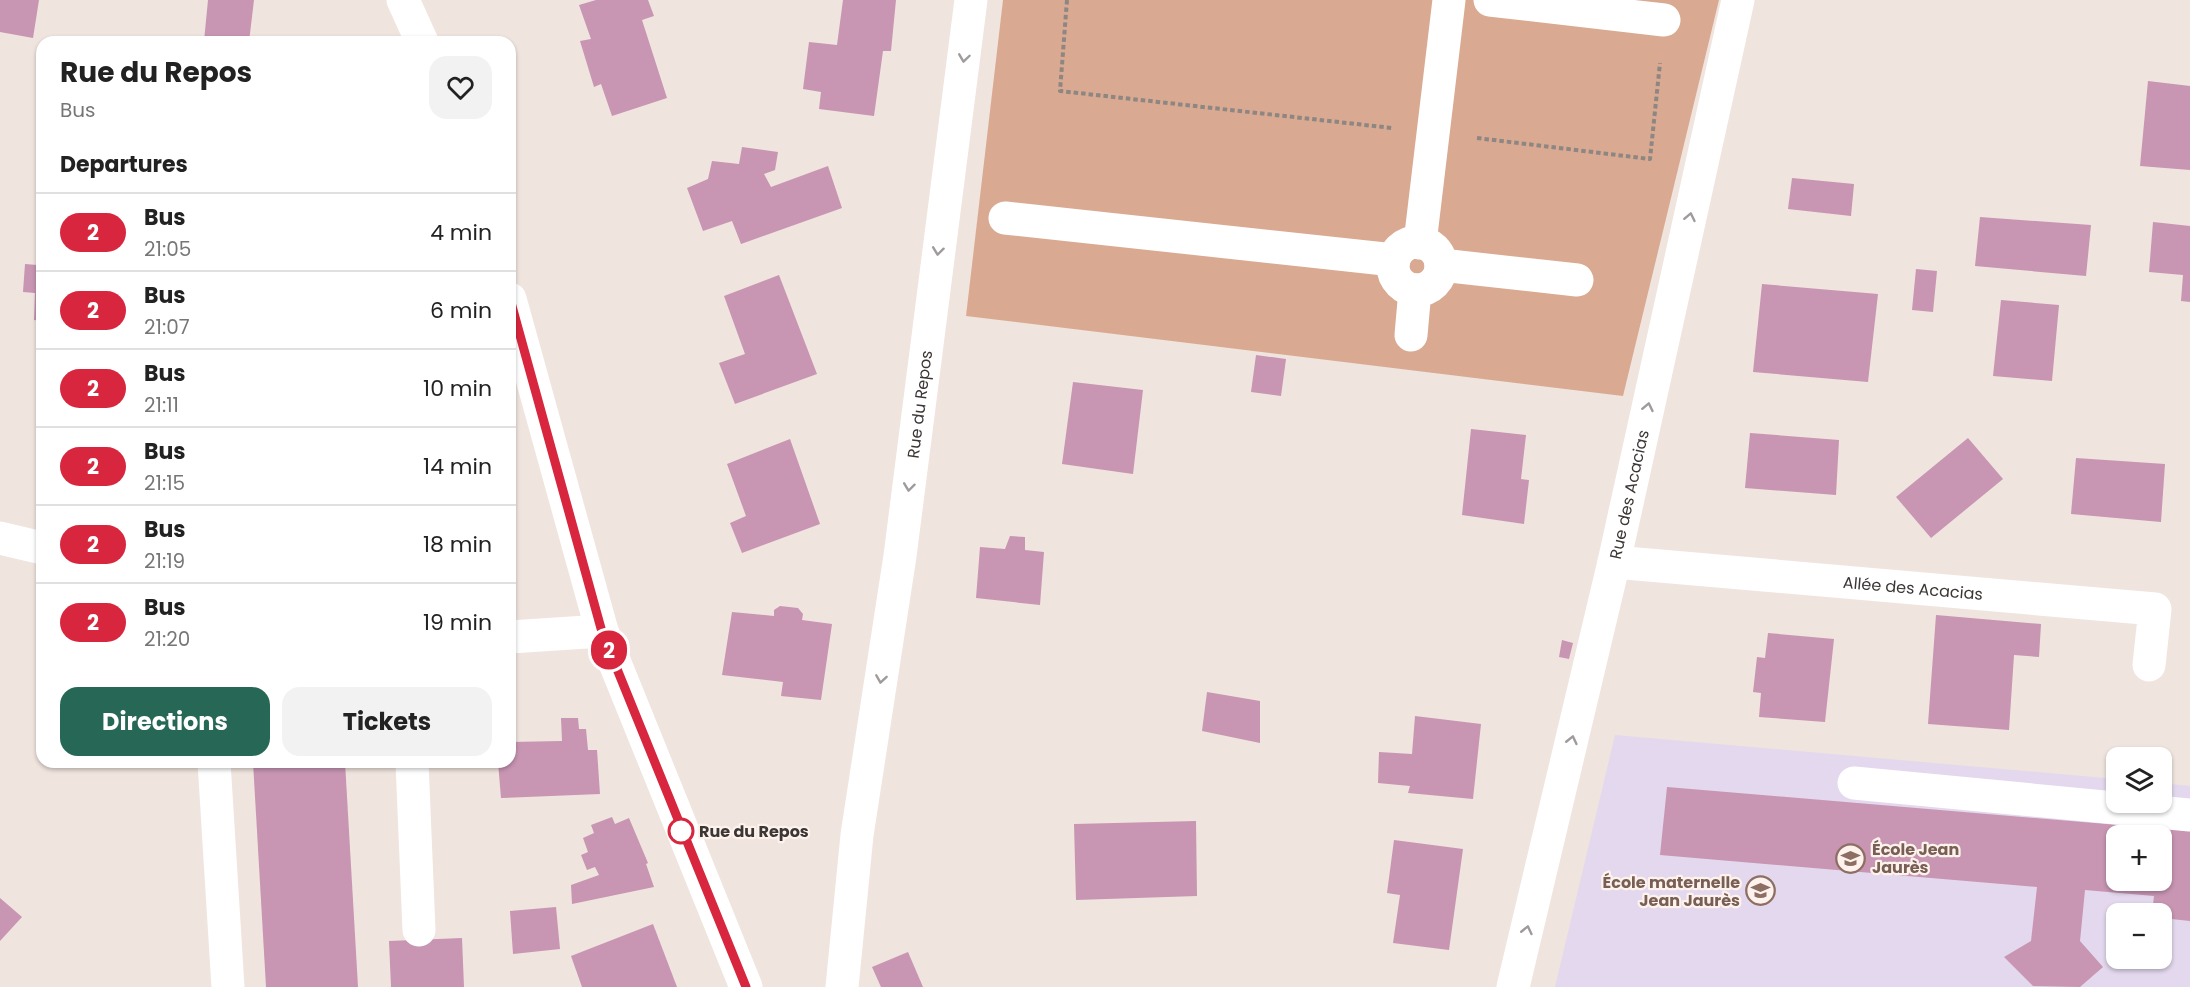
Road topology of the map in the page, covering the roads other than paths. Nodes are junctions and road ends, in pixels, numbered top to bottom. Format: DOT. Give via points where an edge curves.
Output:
graph roads {
  1 [pos="403,0"];
  2 [pos="971,0"];
  3 [pos="1449,0"];
  4 [pos="1490,0"];
  5 [pos="1738,0"];
  6 [pos="1664,20"];
  7 [pos="419,36"];
  8 [pos="1005,218"];
  9 [pos="1431,254"];
  10 [pos="1394,260"];
  11 [pos="1577,280"];
  12 [pos="1415,290"];
  13 [pos="516,321"];
  14 [pos="1411,335"];
  15 [pos="0,538"];
  16 [pos="36,547"];
  17 [pos="1614,562"];
  18 [pos="602,632"];
  19 [pos="516,637"];
  20 [pos="2149,665"];
  21 [pos="214,768"];
  22 [pos="412,768"];
  23 [pos="1854,783"];
  24 [pos="2190,815"];
  25 [pos="419,930"];
  26 [pos="228,987"];
  27 [pos="746,987"];
  28 [pos="842,987"];
  29 [pos="1513,987"];
  1 -- 7 [label="street"];
  2 -- 28 [label="street, Rue du Repos, one-way" via="900,556 857,835"];
  3 -- 9 [label="street" via="1434,132"];
  4 -- 6 [label="street"];
  17 -- 5 [label="street, Rue des Acacias, one-way"];
  8 -- 10 [label="street"];
  9 -- 10 [label="street" via="1409,244 1399,250"];
  9 -- 11 [label="street"];
  9 -- 12 [label="street" via="1440,276 1434,284"];
  10 -- 12 [label="street" via="1397,280"];
  12 -- 14 [label="street"];
  13 -- 18 [label="street"];
  15 -- 16 [label="street"];
  17 -- 20 [label="street, Allée des Acacias" via="2155,609"];
  29 -- 17 [label="street, Rue des Acacias, one-way"];
  18 -- 19 [label="street"];
  18 -- 27 [label="street"];
  21 -- 26 [label="street"];
  22 -- 25 [label="street"];
  23 -- 24 [label="street"];
}
